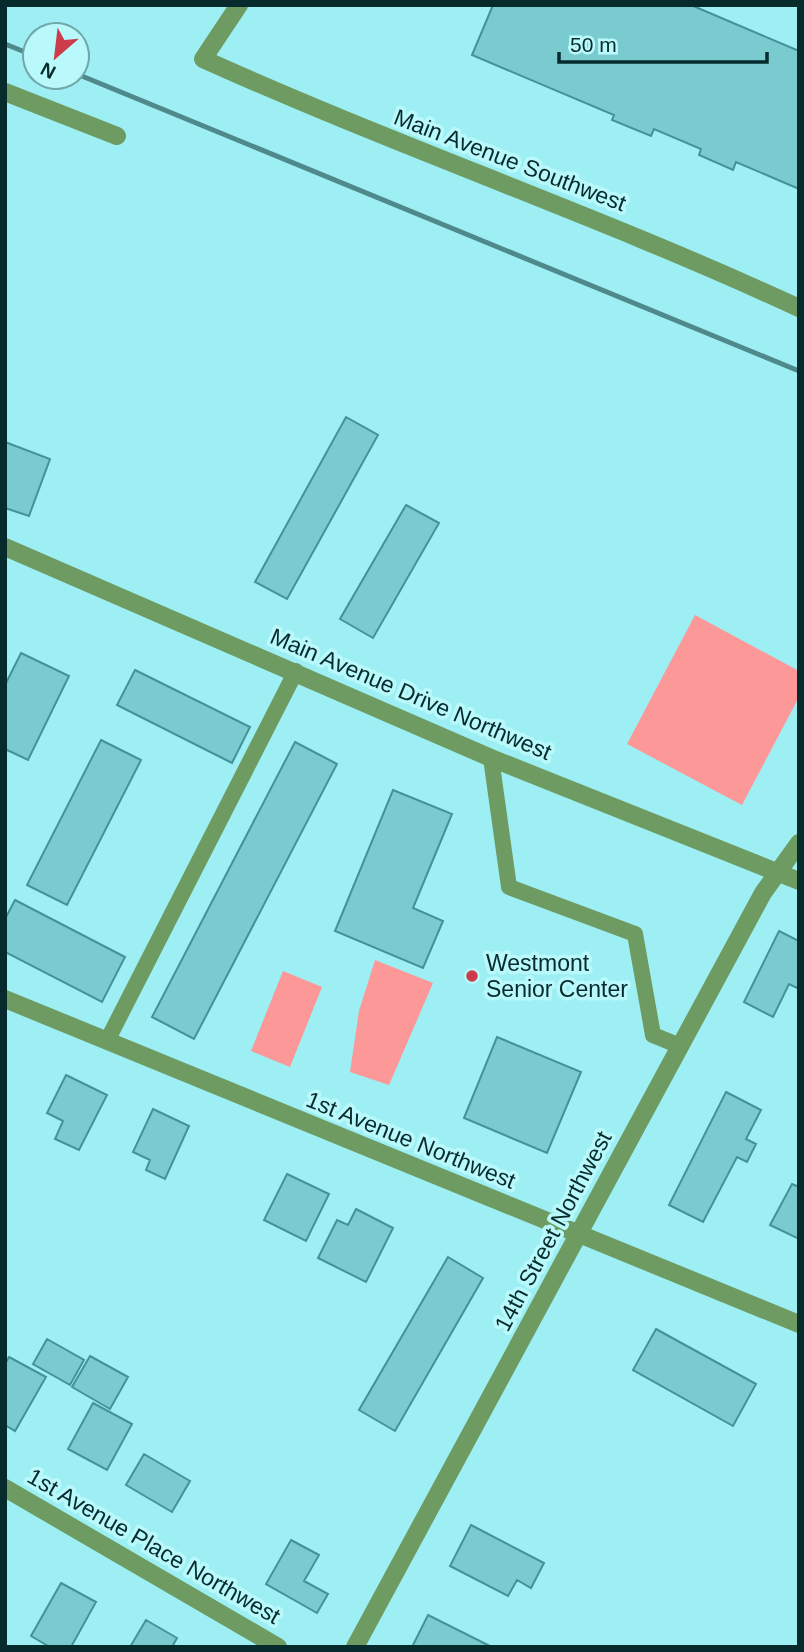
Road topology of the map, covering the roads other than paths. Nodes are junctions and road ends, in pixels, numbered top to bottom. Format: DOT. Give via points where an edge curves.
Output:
graph roads {
  1 [pos="239,5"];
  2 [pos="5,92"];
  3 [pos="117,136"];
  4 [pos="799,308"];
  5 [pos="5,547"];
  6 [pos="296,671"];
  7 [pos="491,758"];
  8 [pos="799,843"];
  9 [pos="775,872"];
  10 [pos="799,881"];
  11 [pos="5,999"];
  12 [pos="107,1041"];
  13 [pos="680,1046"];
  14 [pos="579,1234"];
  15 [pos="799,1324"];
  16 [pos="5,1488"];
  17 [pos="278,1647"];
  18 [pos="355,1647"];
  1 -- 4 [label="street, Main Avenue Southwest" via="203,59 370,131 649,241"];
  2 -- 3 [label="street"];
  5 -- 6 [label="street, Main Avenue Drive Northwest"];
  6 -- 7 [label="street, Main Avenue Drive Northwest"];
  6 -- 12 [label="lane"];
  7 -- 9 [label="street, Main Avenue Drive Northwest"];
  7 -- 13 [label="lane" via="509,887 635,934 653,1035"];
  8 -- 9 [label="street, 14th Street Northwest"];
  9 -- 10 [label="street, Main Avenue Drive Northwest"];
  9 -- 13 [label="street, 14th Street Northwest"];
  11 -- 12 [label="street, 1st Avenue Northwest"];
  12 -- 14 [label="street, 1st Avenue Northwest"];
  13 -- 14 [label="street, 14th Street Northwest"];
  14 -- 15 [label="street, 1st Avenue Northwest"];
  14 -- 18 [label="street, 14th Street Northwest"];
  16 -- 17 [label="street, 1st Avenue Place Northwest"];
}
